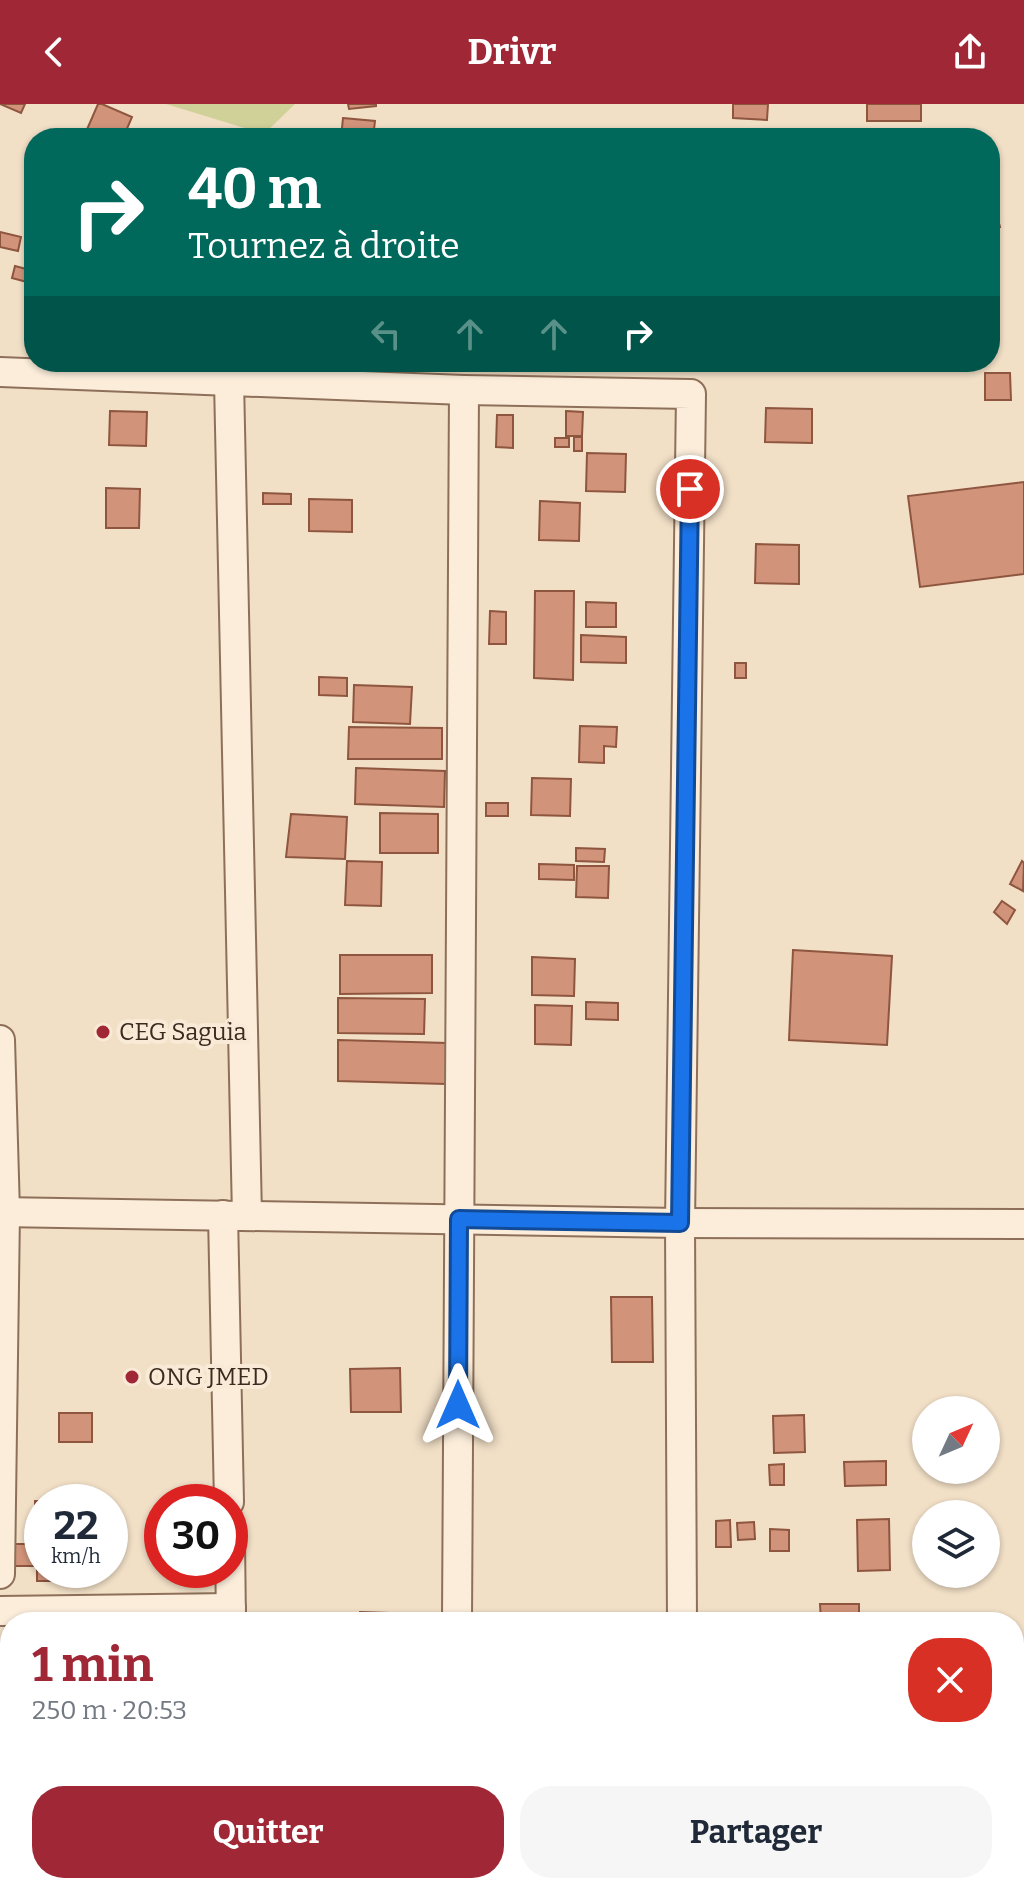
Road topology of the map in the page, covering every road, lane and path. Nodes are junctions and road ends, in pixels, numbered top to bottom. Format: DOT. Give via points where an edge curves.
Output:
graph roads {
  1 [pos="0,372"];
  2 [pos="229,381"];
  3 [pos="464,390"];
  4 [pos="0,1040"];
  5 [pos="2,1212"];
  6 [pos="235,1216"];
  7 [pos="459,1219"];
  8 [pos="680,1223"];
  9 [pos="1024,1224"];
  10 [pos="229,1484"];
  11 [pos="0,1574"];
  12 [pos="231,1588"];
  13 [pos="0,1611"];
  14 [pos="58,1612"];
  15 [pos="231,1612"];
  16 [pos="457,1612"];
  17 [pos="682,1612"];
  1 -- 2 [label="street"];
  2 -- 3 [label="street"];
  2 -- 6 [label="street"];
  3 -- 7 [label="street"];
  3 -- 8 [label="street" via="691,394"];
  4 -- 5 [label="street"];
  5 -- 6 [label="street"];
  5 -- 11 [label="street"];
  6 -- 7 [label="street"];
  6 -- 10 [label="street"];
  7 -- 8 [label="street"];
  7 -- 16 [label="street"];
  8 -- 9 [label="street"];
  8 -- 17 [label="street"];
  12 -- 15 [label="street"];
  13 -- 14 [label="street"];
}
